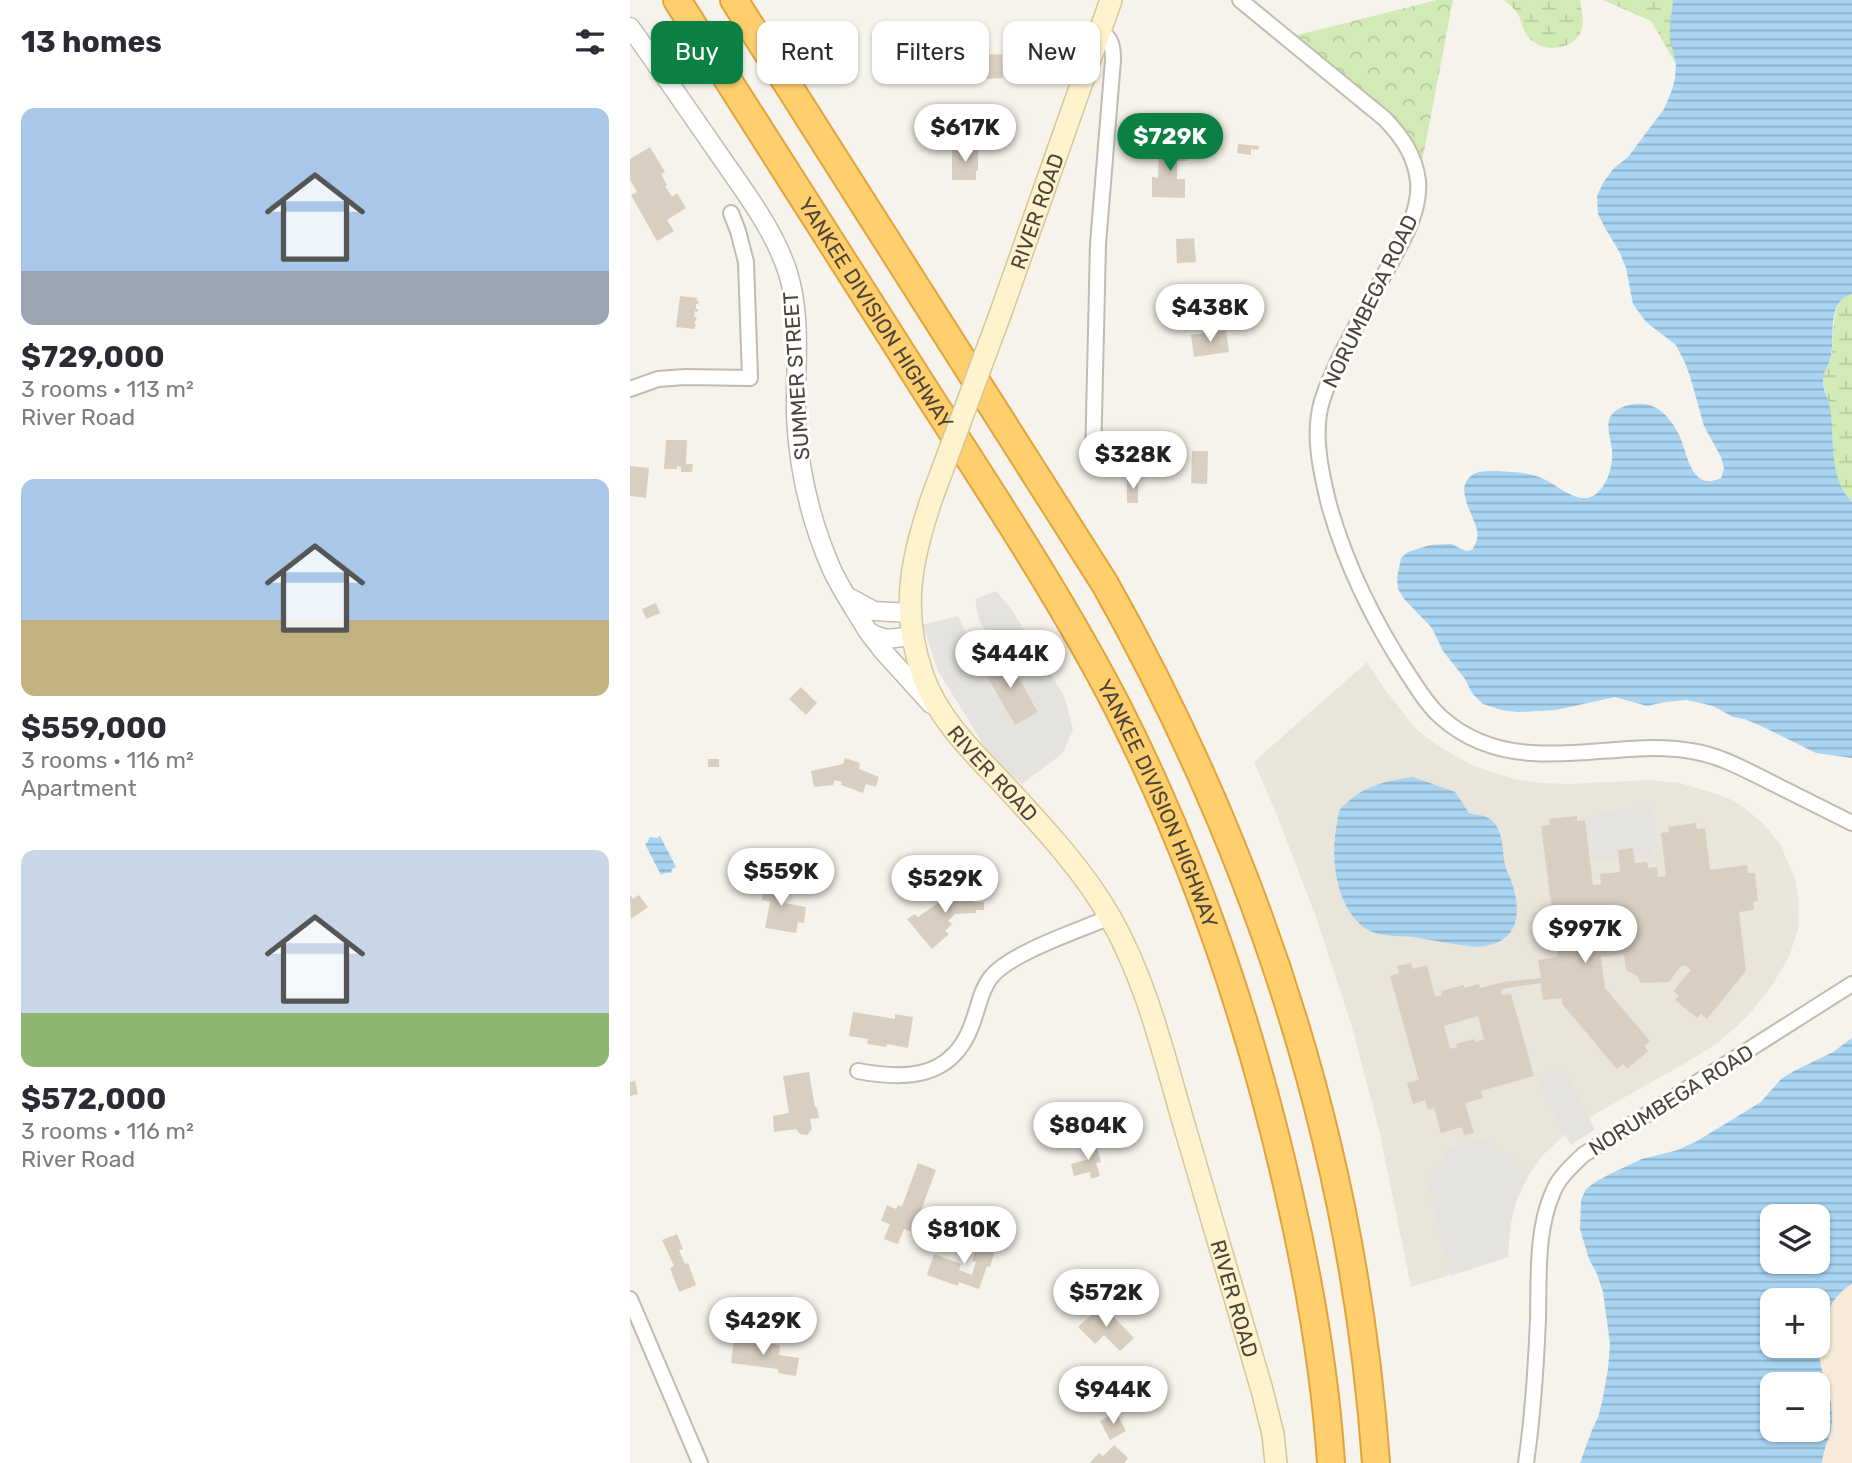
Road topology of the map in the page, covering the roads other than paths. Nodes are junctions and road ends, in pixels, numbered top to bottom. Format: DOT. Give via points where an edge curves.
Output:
graph roads {
  1 [pos="677,0"];
  2 [pos="734,0"];
  3 [pos="1111,0"];
  4 [pos="1240,0"];
  5 [pos="630,27"];
  6 [pos="1100,32"];
  7 [pos="1082,84"];
  8 [pos="731,213"];
  9 [pos="630,389"];
  10 [pos="1093,461"];
  11 [pos="847,596"];
  12 [pos="910,613"];
  13 [pos="867,630"];
  14 [pos="912,635"];
  15 [pos="948,722"];
  16 [pos="1852,823"];
  17 [pos="1110,917"];
  18 [pos="1852,984"];
  19 [pos="858,1071"];
  20 [pos="1304,1258"];
  21 [pos="630,1299"];
  22 [pos="700,1463"];
  23 [pos="1276,1463"];
  24 [pos="1315,1463"];
  25 [pos="1331,1463"];
  26 [pos="1376,1463"];
  27 [pos="1526,1463"];
  1 -- 20 [label="highway, YANKEE DIVISION HIGHWAY" via="1038,566 1129,730 1179,841 1231,979 1269,1109"];
  2 -- 26 [label="highway" via="1091,561 1157,680 1210,792 1279,972 1321,1119 1354,1279"];
  3 -- 6 [label="main road, RIVER ROAD"];
  4 -- 16 [label="street, NORUMBEGA ROAD" via="1385,119 1408,147 1415,164 1418,183 1412,218 1330,379 1321,404 1318,444 1332,514 1354,573 1384,636 1427,701 1472,739 1493,747 1574,754 1658,747 1693,751 1734,764"];
  5 -- 11 [label="street, SUMMER STREET" via="744,190 788,272 797,327 796,416 802,468 820,537"];
  6 -- 10 [label="street" via="1109,37 1113,60 1098,237"];
  7 -- 12 [label="main road, RIVER ROAD, bridge" via="933,495 914,559"];
  8 -- 9 [label="street" via="746,262 750,378 658,379"];
  11 -- 12 [label="street" via="874,611"];
  11 -- 13 [label="street, SUMMER STREET"];
  12 -- 14 [label="main road, RIVER ROAD"];
  13 -- 14 [label="street" via="886,639"];
  13 -- 15 [label="street, SUMMER STREET"];
  14 -- 15 [label="main road, RIVER ROAD" via="927,687"];
  15 -- 17 [label="main road, RIVER ROAD" via="1077,869"];
  17 -- 19 [label="street" via="1003,966 978,1002 971,1028 943,1064 923,1073 895,1076"];
  17 -- 23 [label="main road, RIVER ROAD" via="1129,954 1158,1035 1268,1413"];
  18 -- 27 [label="street, NORUMBEGA ROAD" via="1583,1154 1559,1180 1541,1236"];
  20 -- 24 [label="highway" via="1302,1337"];
  20 -- 25 [label="highway, YANKEE DIVISION HIGHWAY"];
  21 -- 22 [label="street"];
}
